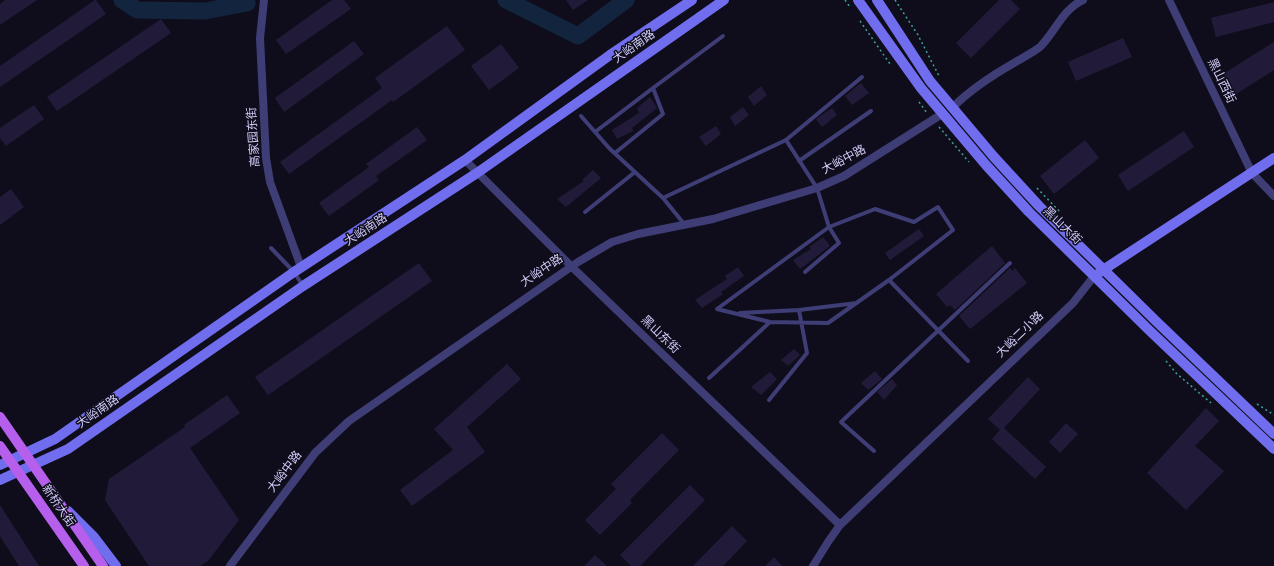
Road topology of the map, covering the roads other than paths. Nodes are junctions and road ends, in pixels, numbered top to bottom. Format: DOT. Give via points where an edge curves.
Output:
graph roads {
  1 [pos="264,0"];
  2 [pos="692,0"];
  3 [pos="724,0"];
  4 [pos="858,0"];
  5 [pos="877,0"];
  6 [pos="1082,0"];
  7 [pos="1169,0"];
  8 [pos="723,36"];
  9 [pos="862,77"];
  10 [pos="652,88"];
  11 [pos="952,108"];
  12 [pos="871,111"];
  13 [pos="942,114"];
  14 [pos="581,116"];
  15 [pos="595,132"];
  16 [pos="786,140"];
  17 [pos="615,153"];
  18 [pos="1274,158"];
  19 [pos="465,160"];
  20 [pos="800,161"];
  21 [pos="635,172"];
  22 [pos="477,173"];
  23 [pos="1252,173"];
  24 [pos="817,188"];
  25 [pos="1274,196"];
  26 [pos="663,198"];
  27 [pos="585,212"];
  28 [pos="685,225"];
  29 [pos="829,226"];
  30 [pos="271,248"];
  31 [pos="1010,263"];
  32 [pos="571,266"];
  33 [pos="1104,269"];
  34 [pos="298,270"];
  35 [pos="805,272"];
  36 [pos="1095,275"];
  37 [pos="889,280"];
  38 [pos="303,286"];
  39 [pos="857,303"];
  40 [pos="799,310"];
  41 [pos="734,313"];
  42 [pos="770,322"];
  43 [pos="803,322"];
  44 [pos="938,329"];
  45 [pos="968,361"];
  46 [pos="709,378"];
  47 [pos="769,400"];
  48 [pos="0,417"];
  49 [pos="1274,434"];
  50 [pos="0,446"];
  51 [pos="1274,449"];
  52 [pos="874,451"];
  53 [pos="25,454"];
  54 [pos="10,460"];
  55 [pos="0,464"];
  56 [pos="32,465"];
  57 [pos="17,472"];
  58 [pos="0,480"];
  59 [pos="60,503"];
  60 [pos="840,525"];
  61 [pos="84,566"];
  62 [pos="103,566"];
  63 [pos="116,566"];
  64 [pos="230,566"];
  65 [pos="813,566"];
  1 -- 34 [label="street, 高家园东街" via="260,38 266,158 270,182"];
  2 -- 19 [label="main road, 大峪南路" via="610,55"];
  3 -- 22 [label="main road, 大峪南路"];
  4 -- 13 [label="main road, 黑山大街"];
  5 -- 11 [label="main road, 黑山大街" via="930,81"];
  6 -- 11 [label="street" via="1062,17 1053,33 1039,48 967,92"];
  7 -- 23 [label="street, 黑山西街"];
  8 -- 10 [label="lane"];
  9 -- 16 [label="lane"];
  10 -- 15 [label="lane"];
  10 -- 17 [label="lane" via="663,114"];
  11 -- 33 [label="main road, 黑山大街" via="1039,206"];
  12 -- 20 [label="lane"];
  13 -- 24 [label="street, 大峪中路" via="844,176"];
  13 -- 36 [label="main road, 黑山大街" via="1029,212"];
  14 -- 15 [label="lane"];
  15 -- 17 [label="lane"];
  16 -- 20 [label="lane"];
  16 -- 26 [label="lane"];
  17 -- 21 [label="lane"];
  18 -- 23 [label="main road, 大峪二小路"];
  19 -- 22 [label="street, 黑山东街"];
  19 -- 34 [label="main road, 大峪南路"];
  20 -- 24 [label="lane"];
  21 -- 26 [label="lane"];
  21 -- 27 [label="lane"];
  22 -- 32 [label="street, 黑山东街"];
  22 -- 38 [label="main road, 大峪南路"];
  23 -- 25 [label="street, 黑山西街"];
  23 -- 33 [label="main road, 大峪二小路"];
  24 -- 28 [label="street, 大峪中路" via="713,220"];
  24 -- 29 [label="lane"];
  26 -- 28 [label="lane"];
  28 -- 32 [label="street, 大峪中路" via="612,242"];
  29 -- 35 [label="lane" via="839,243"];
  29 -- 37 [label="lane" via="875,209 914,222 938,207 954,230"];
  29 -- 41 [label="lane" via="717,309"];
  30 -- 34 [label="lane"];
  31 -- 44 [label="lane"];
  32 -- 60 [label="street, 黑山东街"];
  32 -- 64 [label="street, 大峪中路" via="349,421 314,453"];
  33 -- 36 [label="main road, 大峪二小路"];
  33 -- 49 [label="main road, 黑山大街"];
  34 -- 38 [label="lane"];
  34 -- 53 [label="main road, 大峪南路" via="55,439"];
  36 -- 51 [label="main road, 黑山大街"];
  36 -- 60 [label="street, 大峪二小路" via="1073,303"];
  37 -- 39 [label="lane"];
  37 -- 44 [label="lane"];
  38 -- 56 [label="main road, 大峪南路" via="68,449"];
  39 -- 40 [label="lane"];
  39 -- 43 [label="lane" via="828,323"];
  40 -- 41 [label="lane"];
  40 -- 43 [label="lane"];
  41 -- 42 [label="lane"];
  42 -- 43 [label="lane"];
  42 -- 46 [label="lane"];
  43 -- 47 [label="lane" via="807,353"];
  44 -- 45 [label="lane"];
  44 -- 52 [label="lane" via="841,422"];
  48 -- 53 [label="main road, 新桥大街"];
  50 -- 54 [label="main road, 新桥大街"];
  53 -- 54 [label="main road, 大峪南路"];
  53 -- 56 [label="main road, 新桥大街"];
  54 -- 55 [label="main road, 大峪南路"];
  54 -- 57 [label="main road, 新桥大街"];
  56 -- 57 [label="main road, 大峪南路"];
  56 -- 59 [label="main road, 新桥大街"];
  57 -- 58 [label="main road, 大峪南路"];
  57 -- 61 [label="main road, 新桥大街"];
  59 -- 62 [label="main road, 新桥大街"];
  59 -- 63 [label="main road" via="94,537"];
  60 -- 65 [label="street, 大峪二小路"];
}
